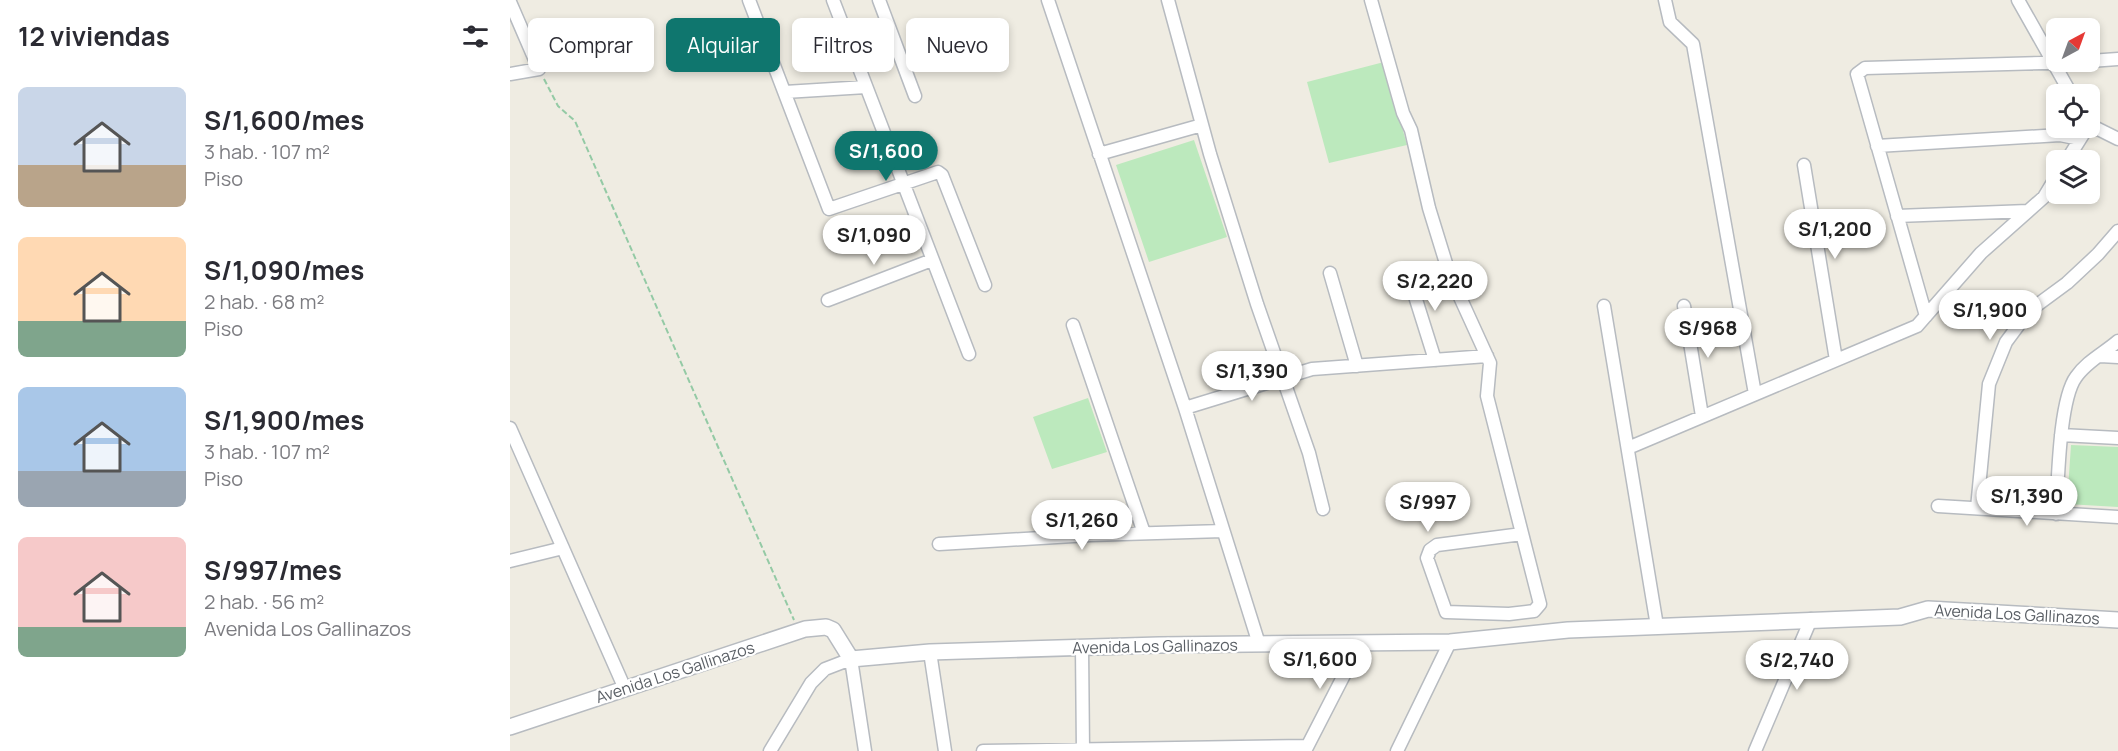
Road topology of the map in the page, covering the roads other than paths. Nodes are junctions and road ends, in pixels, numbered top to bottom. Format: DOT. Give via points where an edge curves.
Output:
graph roads {
  1 [pos="749,0"];
  2 [pos="832,0"];
  3 [pos="879,0"];
  4 [pos="1048,0"];
  5 [pos="1168,0"];
  6 [pos="1371,0"];
  7 [pos="1665,0"];
  8 [pos="2018,0"];
  9 [pos="510,2"];
  10 [pos="2046,49"];
  11 [pos="2118,59"];
  12 [pos="2100,60"];
  13 [pos="2046,63"];
  14 [pos="510,74"];
  15 [pos="866,87"];
  16 [pos="784,92"];
  17 [pos="915,96"];
  18 [pos="1202,125"];
  19 [pos="2100,131"];
  20 [pos="2080,139"];
  21 [pos="2118,139"];
  22 [pos="1877,146"];
  23 [pos="2073,150"];
  24 [pos="1099,154"];
  25 [pos="1804,165"];
  26 [pos="903,184"];
  27 [pos="2046,194"];
  28 [pos="2028,211"];
  29 [pos="1898,216"];
  30 [pos="2118,231"];
  31 [pos="932,260"];
  32 [pos="1330,273"];
  33 [pos="1408,274"];
  34 [pos="985,285"];
  35 [pos="828,300"];
  36 [pos="1604,306"];
  37 [pos="1684,306"];
  38 [pos="1926,316"];
  39 [pos="1073,325"];
  40 [pos="2118,341"];
  41 [pos="969,354"];
  42 [pos="1487,356"];
  43 [pos="2100,356"];
  44 [pos="2118,357"];
  45 [pos="1435,360"];
  46 [pos="1836,360"];
  47 [pos="1357,366"];
  48 [pos="1282,377"];
  49 [pos="1755,394"];
  50 [pos="1185,408"];
  51 [pos="1702,417"];
  52 [pos="510,428"];
  53 [pos="2061,435"];
  54 [pos="2118,438"];
  55 [pos="1628,448"];
  56 [pos="1938,506"];
  57 [pos="1977,508"];
  58 [pos="1323,509"];
  59 [pos="2056,514"];
  60 [pos="2118,518"];
  61 [pos="1223,531"];
  62 [pos="1144,534"];
  63 [pos="1522,534"];
  64 [pos="939,544"];
  65 [pos="563,548"];
  66 [pos="510,561"];
  67 [pos="1811,619"];
  68 [pos="2118,620"];
  69 [pos="1657,626"];
  70 [pos="1258,641"];
  71 [pos="1361,642"];
  72 [pos="1450,642"];
  73 [pos="1082,648"];
  74 [pos="930,652"];
  75 [pos="851,659"];
  76 [pos="625,689"];
  77 [pos="510,727"];
  78 [pos="1306,749"];
  79 [pos="1083,750"];
  80 [pos="770,751"];
  81 [pos="865,751"];
  82 [pos="945,751"];
  83 [pos="983,751"];
  84 [pos="1397,751"];
  85 [pos="1755,751"];
  1 -- 16 [label="street"];
  2 -- 15 [label="street"];
  3 -- 17 [label="street"];
  4 -- 24 [label="street"];
  5 -- 18 [label="street"];
  6 -- 42 [label="street" via="1449,273"];
  7 -- 49 [label="street" via="1670,22 1693,44"];
  8 -- 10 [label="street"];
  9 -- 14 [label="street" via="539,69"];
  11 -- 12 [label="street"];
  13 -- 22 [label="street" via="1865,68 1857,74"];
  15 -- 16 [label="street"];
  15 -- 26 [label="street"];
  16 -- 26 [label="street" via="829,209"];
  18 -- 24 [label="street"];
  18 -- 48 [label="street"];
  19 -- 21 [label="street"];
  20 -- 22 [label="street" via="2060,135"];
  20 -- 23 [label="street"];
  22 -- 29 [label="street"];
  24 -- 50 [label="street"];
  25 -- 46 [label="street"];
  26 -- 31 [label="street"];
  26 -- 34 [label="street" via="938,172 942,175"];
  27 -- 28 [label="street"];
  28 -- 29 [label="street"];
  28 -- 38 [label="street" via="1981,253"];
  29 -- 38 [label="street"];
  30 -- 57 [label="street" via="2067,282 2029,311 2006,342 1989,384"];
  31 -- 35 [label="street"];
  31 -- 41 [label="street"];
  32 -- 47 [label="street"];
  33 -- 45 [label="street"];
  36 -- 55 [label="street"];
  37 -- 51 [label="street"];
  38 -- 46 [label="street" via="1917,326"];
  39 -- 62 [label="street"];
  40 -- 43 [label="street"];
  42 -- 45 [label="street"];
  42 -- 63 [label="street" via="1487,396"];
  43 -- 44 [label="street"];
  43 -- 53 [label="street" via="2074,380 2067,396"];
  45 -- 47 [label="street"];
  46 -- 49 [label="street"];
  47 -- 48 [label="street" via="1312,369"];
  48 -- 50 [label="street"];
  48 -- 58 [label="street" via="1309,453"];
  49 -- 51 [label="street"];
  50 -- 61 [label="street"];
  51 -- 55 [label="street"];
  52 -- 65 [label="street"];
  53 -- 54 [label="street"];
  53 -- 59 [label="street"];
  55 -- 69 [label="street"];
  56 -- 57 [label="street"];
  57 -- 59 [label="street"];
  59 -- 60 [label="street"];
  61 -- 62 [label="street"];
  61 -- 70 [label="street"];
  62 -- 64 [label="street"];
  63 -- 63 [label="street" via="1437,545 1430,550 1427,558 1446,612 1509,614 1538,608"];
  65 -- 66 [label="street"];
  65 -- 76 [label="street"];
  67 -- 68 [label="street, Avenida Los Gallinazos" via="1900,616 1928,609"];
  67 -- 69 [label="street, Avenida Los Gallinazos"];
  67 -- 85 [label="street"];
  69 -- 72 [label="street, Avenida Los Gallinazos"];
  70 -- 71 [label="street, Avenida Los Gallinazos"];
  70 -- 73 [label="street, Avenida Los Gallinazos"];
  71 -- 72 [label="street, Avenida Los Gallinazos"];
  71 -- 78 [label="street"];
  72 -- 84 [label="street"];
  73 -- 74 [label="street, Avenida Los Gallinazos"];
  73 -- 79 [label="street"];
  74 -- 75 [label="street, Avenida Los Gallinazos"];
  74 -- 82 [label="street"];
  75 -- 76 [label="street, Avenida Los Gallinazos" via="833,630 799,630"];
  75 -- 80 [label="street" via="825,669 811,683"];
  75 -- 81 [label="street"];
  76 -- 77 [label="street, Avenida Los Gallinazos"];
  78 -- 79 [label="street"];
  79 -- 83 [label="street"];
}
